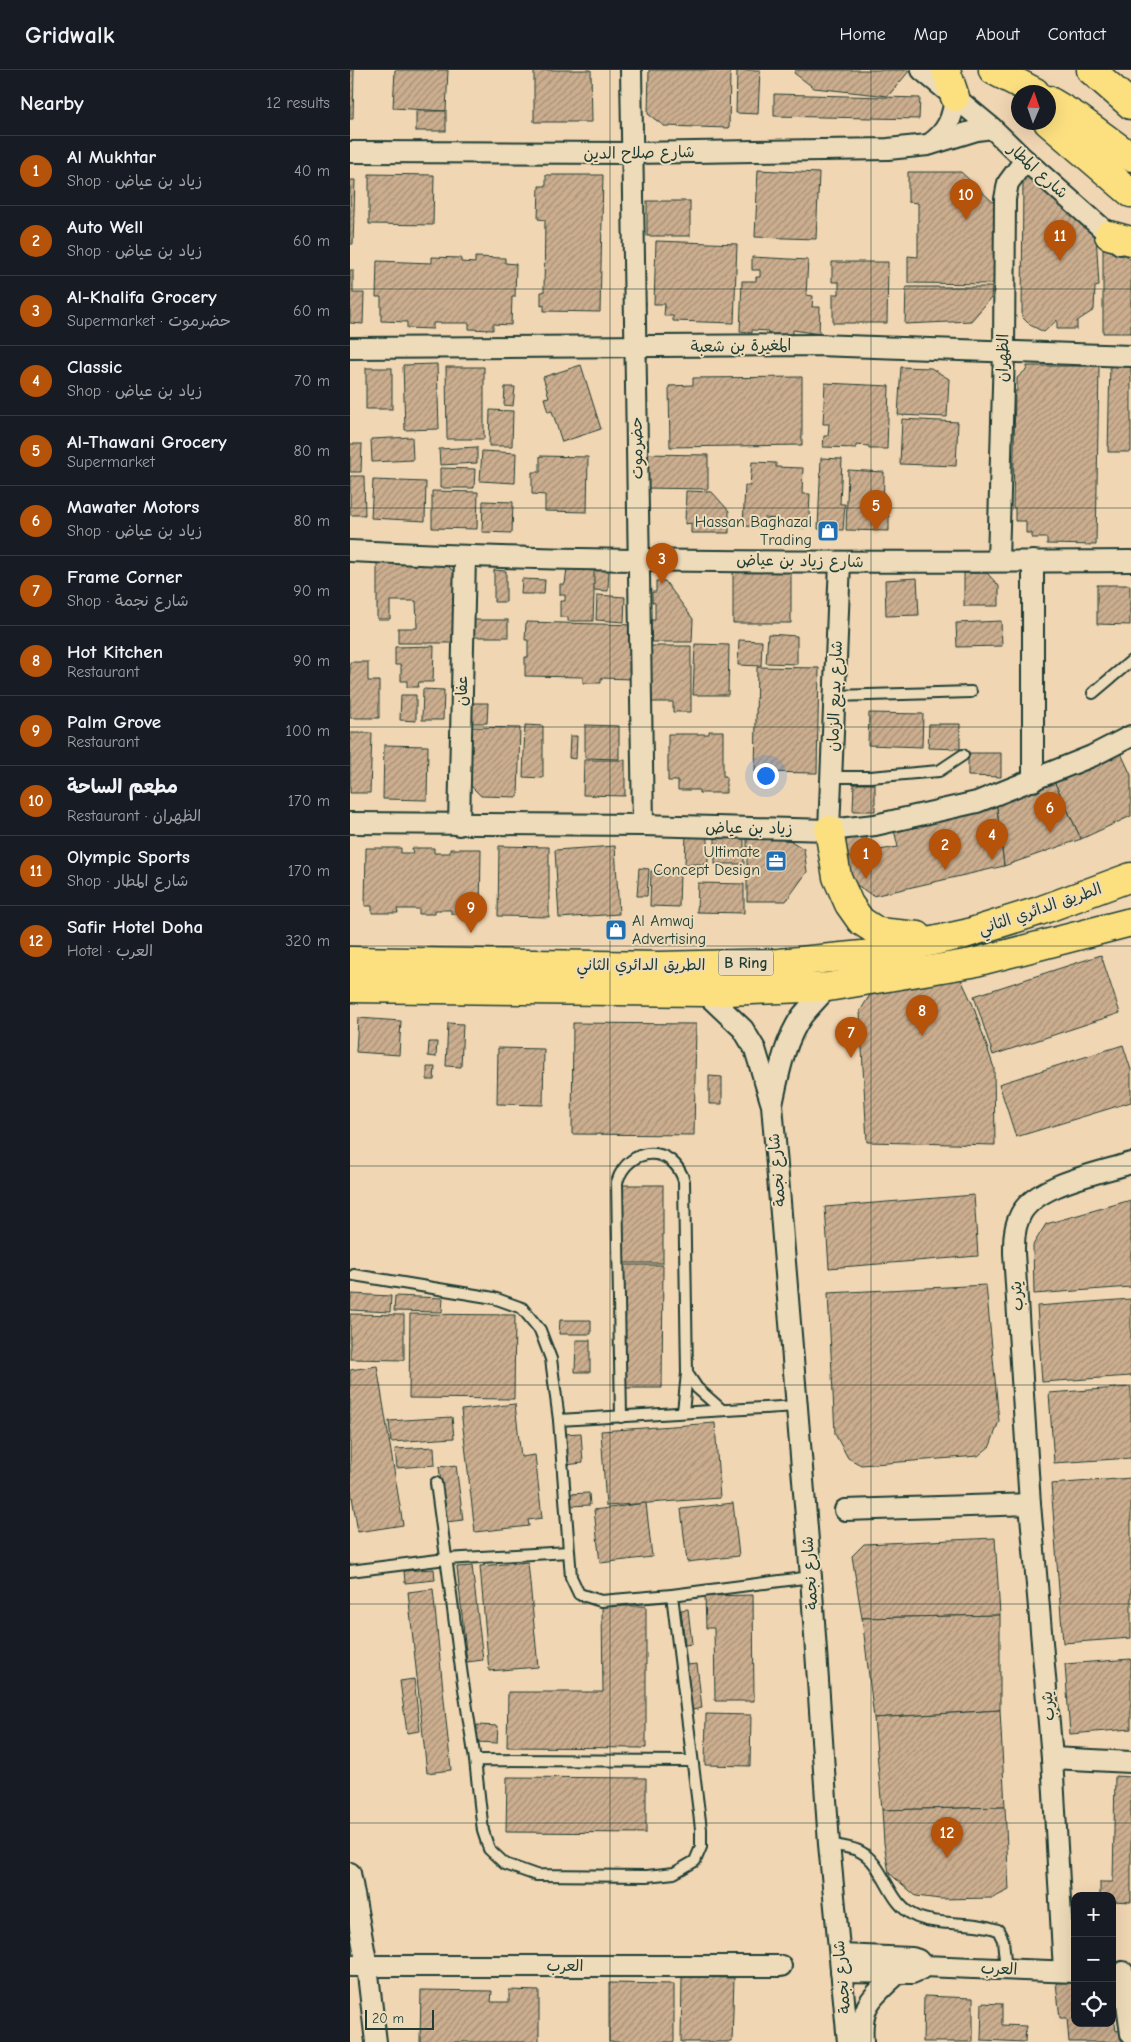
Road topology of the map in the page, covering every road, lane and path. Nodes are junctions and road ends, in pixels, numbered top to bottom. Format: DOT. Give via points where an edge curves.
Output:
graph roads {
  1 [pos="631,70"];
  2 [pos="922,70"];
  3 [pos="946,70"];
  4 [pos="986,70"];
  5 [pos="993,70"];
  6 [pos="1091,70"];
  7 [pos="1022,85"];
  8 [pos="1011,92"];
  9 [pos="955,97"];
  10 [pos="1131,104"];
  11 [pos="1056,105"];
  12 [pos="992,128"];
  13 [pos="1056,129"];
  14 [pos="928,145"];
  15 [pos="350,152"];
  16 [pos="633,153"];
  17 [pos="1131,157"];
  18 [pos="1025,160"];
  19 [pos="1131,192"];
  20 [pos="1120,238"];
  21 [pos="1131,252"];
  22 [pos="636,347"];
  23 [pos="350,348"];
  24 [pos="1004,352"];
  25 [pos="1131,356"];
  26 [pos="350,552"];
  27 [pos="465,557"];
  28 [pos="639,559"];
  29 [pos="998,561"];
  30 [pos="1033,561"];
  31 [pos="1131,561"];
  32 [pos="840,562"];
  33 [pos="1131,661"];
  34 [pos="971,692"];
  35 [pos="1093,693"];
  36 [pos="835,696"];
  37 [pos="1131,736"];
  38 [pos="963,755"];
  39 [pos="832,777"];
  40 [pos="1033,781"];
  41 [pos="350,823"];
  42 [pos="459,825"];
  43 [pos="643,825"];
  44 [pos="829,830"];
  45 [pos="1131,877"];
  46 [pos="1131,922"];
  47 [pos="965,934"];
  48 [pos="350,962"];
  49 [pos="828,987"];
  50 [pos="350,988"];
  51 [pos="704,992"];
  52 [pos="772,1105"];
  53 [pos="1131,1163"];
  54 [pos="354,1275"];
  55 [pos="687,1373"];
  56 [pos="797,1406"];
  57 [pos="722,1410"];
  58 [pos="683,1412"];
  59 [pos="620,1417"];
  60 [pos="559,1420"];
  61 [pos="436,1484"];
  62 [pos="1030,1504"];
  63 [pos="845,1510"];
  64 [pos="569,1552"];
  65 [pos="446,1558"];
  66 [pos="350,1571"];
  67 [pos="811,1577"];
  68 [pos="672,1595"];
  69 [pos="1052,1758"];
  70 [pos="475,1760"];
  71 [pos="692,1761"];
  72 [pos="1131,1762"];
  73 [pos="829,1844"];
  74 [pos="350,1874"];
  75 [pos="353,1909"];
  76 [pos="841,1964"];
  77 [pos="359,1966"];
  78 [pos="781,1966"];
  79 [pos="923,1966"];
  80 [pos="1006,1970"];
  81 [pos="1069,1971"];
  82 [pos="1122,1972"];
  83 [pos="898,1973"];
  84 [pos="854,2016"];
  85 [pos="1131,2034"];
  86 [pos="376,2042"];
  87 [pos="848,2042"];
  88 [pos="863,2042"];
  1 -- 16 [label="street, حضرموت"];
  2 -- 9 [label="street, شارع المطار"];
  3 -- 9 [label="main road"];
  4 -- 8 [label="main road"];
  5 -- 7 [label="main road"];
  6 -- 10 [label="main road"];
  9 -- 12 [label="street, شارع المطار"];
  9 -- 14 [label="street" via="954,113 948,126"];
  11 -- 17 [label="main road"];
  12 -- 14 [label="street, شارع صلاح الدين"];
  12 -- 18 [label="street, شارع المطار"];
  13 -- 19 [label="main road"];
  14 -- 16 [label="street, شارع صلاح الدين" via="888,149"];
  15 -- 16 [label="street, شارع صلاح الدين"];
  16 -- 22 [label="street, حضرموت"];
  18 -- 20 [label="street, شارع المطار"];
  18 -- 24 [label="street, الظهران" via="1008,183 1005,199"];
  20 -- 21 [label="street, شارع المطار"];
  22 -- 23 [label="street, المغيرة بن شعبة"];
  22 -- 24 [label="street, المغيرة بن شعبة" via="817,345"];
  22 -- 28 [label="street, حضرموت"];
  24 -- 25 [label="street, المغيرة بن شعبة"];
  24 -- 29 [label="street, الظهران"];
  26 -- 27 [label="street, شارع زياد بن عياض"];
  27 -- 28 [label="street, شارع زياد بن عياض"];
  27 -- 42 [label="street, عفان"];
  28 -- 32 [label="street, شارع زياد بن عياض"];
  28 -- 43 [label="street, حضرموت"];
  29 -- 30 [label="street, شارع زياد بن عياض"];
  29 -- 32 [label="street, شارع زياد بن عياض"];
  30 -- 31 [label="street, شارع زياد بن عياض"];
  30 -- 40 [label="street"];
  32 -- 36 [label="street, شارع بديع الزمان"];
  33 -- 35 [label="lane"];
  34 -- 36 [label="lane"];
  36 -- 39 [label="street, شارع بديع الزمان"];
  37 -- 40 [label="street, زياد بن عياض"];
  38 -- 39 [label="lane" via="939,770"];
  39 -- 44 [label="street, شارع بديع الزمان"];
  40 -- 44 [label="street, زياد بن عياض" via="976,802 876,825"];
  41 -- 42 [label="street, زياد بن عياض"];
  42 -- 43 [label="street, زياد بن عياض"];
  43 -- 44 [label="street, زياد بن عياض"];
  44 -- 47 [label="main road" via="837,877 861,921 878,932 918,936"];
  45 -- 47 [label="main road, الطريق الدائري الثاني / B Ring"];
  46 -- 49 [label="main road, الطريق الدائري الثاني / B Ring" via="972,963"];
  47 -- 48 [label="main road, الطريق الدائري الثاني / B Ring" via="873,954 779,962 658,966"];
  49 -- 51 [label="main road, الطريق الدائري الثاني / B Ring"];
  49 -- 52 [label="street, شارع نجمة" via="802,1016 791,1038"];
  50 -- 51 [label="main road, الطريق الدائري الثاني / B Ring"];
  51 -- 52 [label="street, شارع نجمة" via="743,1029 755,1049"];
  52 -- 56 [label="street, شارع نجمة"];
  53 -- 62 [label="street, يثرب" via="1047,1189 1019,1216 1014,1252"];
  54 -- 60 [label="lane" via="494,1298 522,1308 540,1330 551,1359"];
  55 -- 57 [label="lane" via="697,1388"];
  55 -- 58 [label="lane"];
  55 -- 59 [label="lane" via="684,1181 674,1162 662,1156 640,1155 626,1165 617,1182"];
  56 -- 57 [label="lane"];
  56 -- 67 [label="street, شارع نجمة"];
  57 -- 58 [label="lane"];
  58 -- 59 [label="lane"];
  59 -- 60 [label="lane"];
  60 -- 64 [label="lane"];
  61 -- 65 [label="lane"];
  62 -- 63 [label="street"];
  62 -- 69 [label="street, يثرب"];
  64 -- 65 [label="lane"];
  64 -- 68 [label="lane" via="571,1577 579,1594 601,1601"];
  65 -- 66 [label="lane"];
  65 -- 70 [label="lane"];
  67 -- 68 [label="lane"];
  67 -- 73 [label="street, شارع نجمة"];
  68 -- 71 [label="lane"];
  69 -- 72 [label="street"];
  69 -- 81 [label="street, يثرب"];
  70 -- 71 [label="lane"];
  70 -- 71 [label="lane" via="483,1831 489,1850 505,1864 536,1875 647,1876 674,1873 695,1861 701,1847"];
  73 -- 76 [label="street, شارع نجمة"];
  73 -- 80 [label="lane" via="860,1852 871,1860 895,1900 917,1917 998,1930 1003,1940"];
  74 -- 75 [label="street"];
  75 -- 77 [label="street"];
  76 -- 79 [label="street, العرب" via="912,1958"];
  76 -- 83 [label="street, العرب"];
  76 -- 84 [label="street, شارع نجمة"];
  77 -- 78 [label="street, العرب"];
  77 -- 86 [label="street"];
  79 -- 80 [label="street, العرب"];
  79 -- 83 [label="street, العرب" via="917,1972"];
  80 -- 81 [label="street, العرب"];
  82 -- 85 [label="street"];
  83 -- 84 [label="street, شارع نجمة"];
  84 -- 87 [label="street, شارع نجمة"];
  84 -- 88 [label="street, شارع نجمة"];
}
